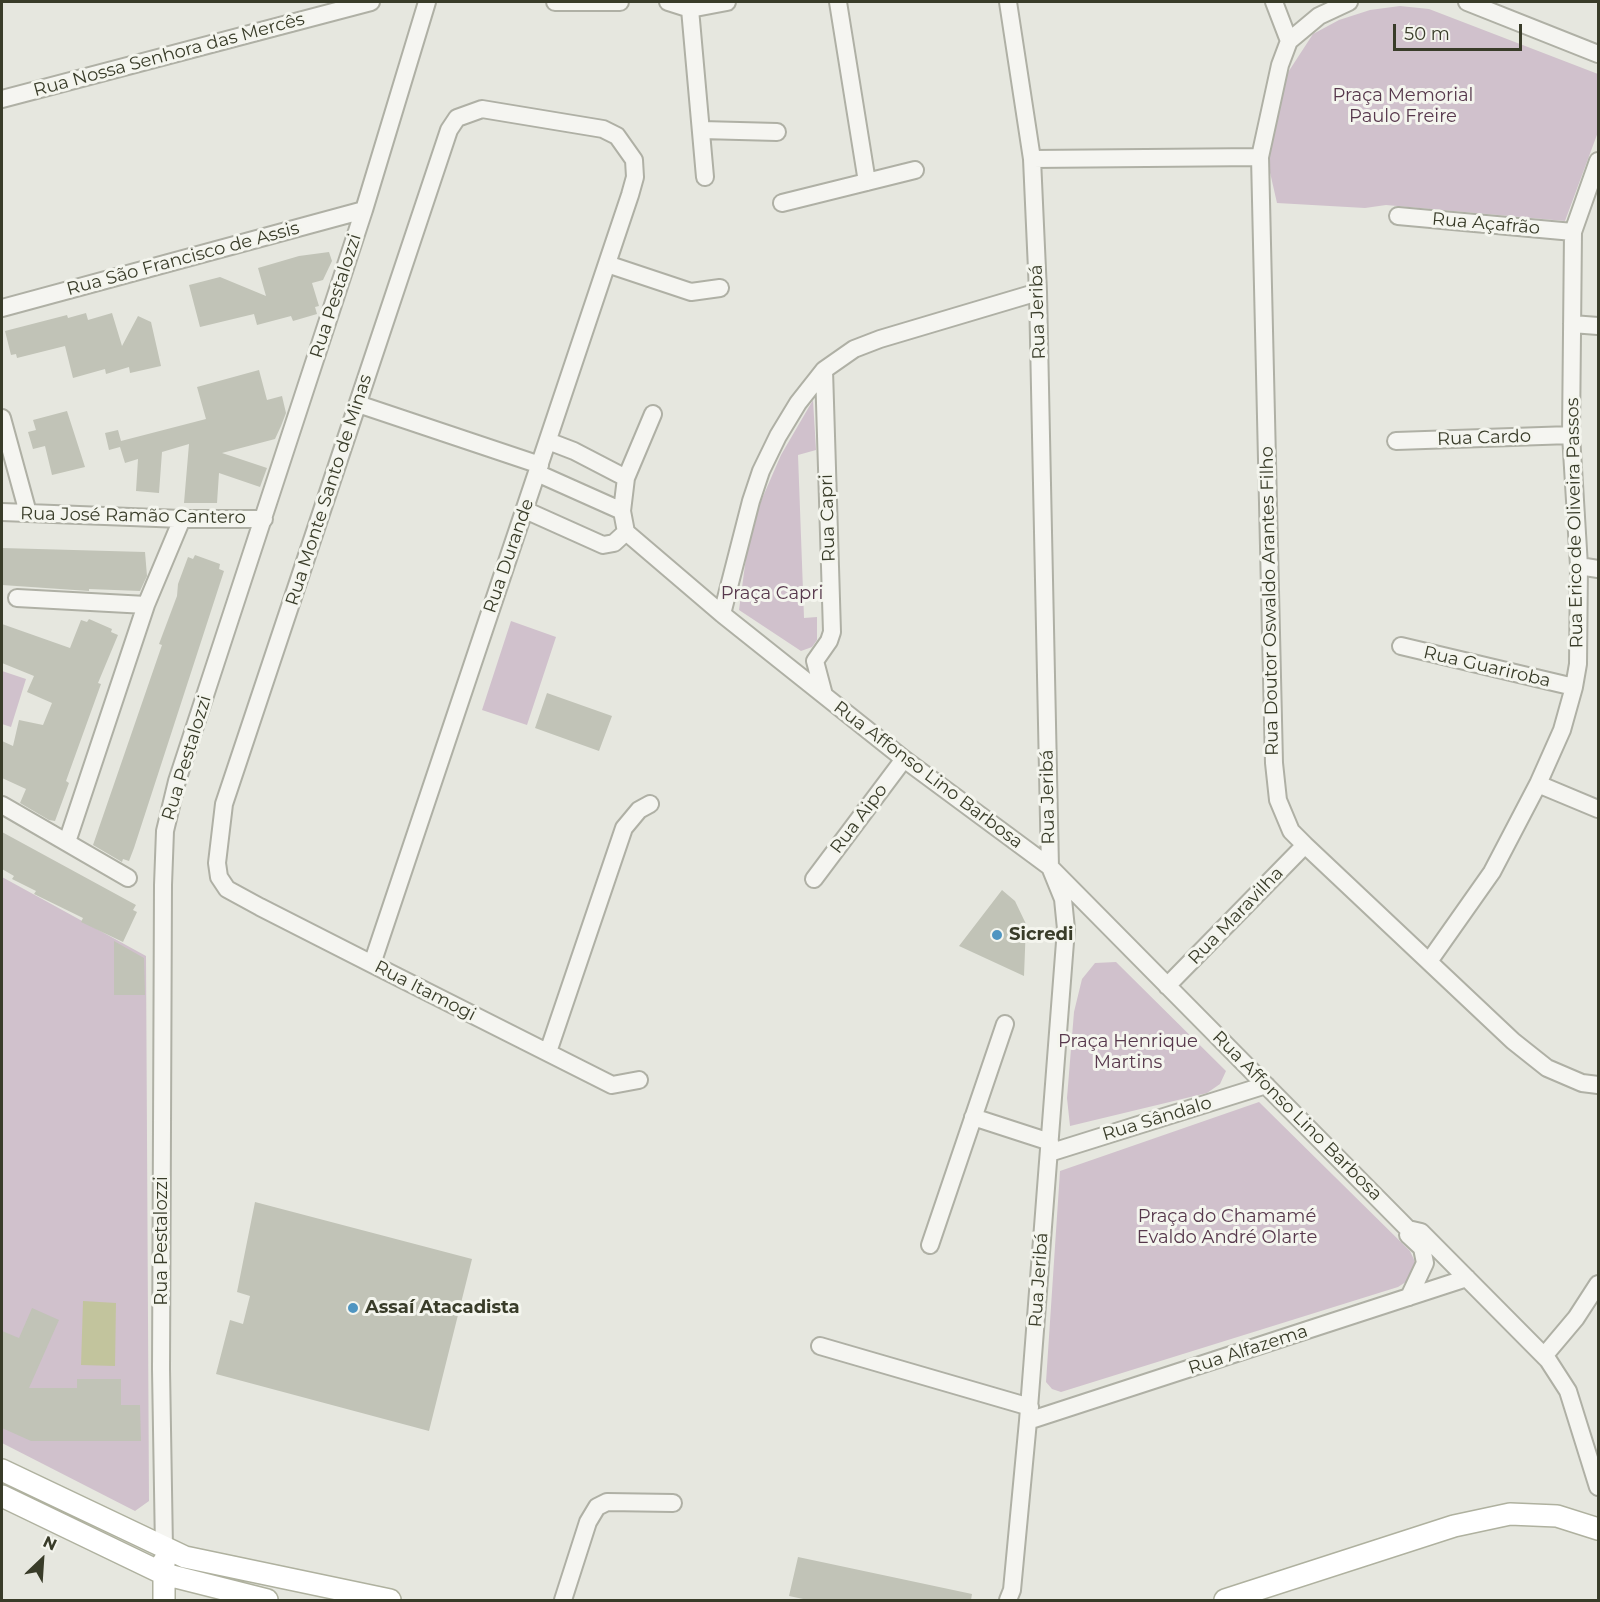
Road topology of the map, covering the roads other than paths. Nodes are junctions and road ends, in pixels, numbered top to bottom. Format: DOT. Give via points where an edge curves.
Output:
graph roads {
  1 [pos="371,2"];
  2 [pos="427,2"];
  3 [pos="555,2"];
  4 [pos="620,2"];
  5 [pos="668,2"];
  6 [pos="727,2"];
  7 [pos="838,2"];
  8 [pos="1008,2"];
  9 [pos="1274,2"];
  10 [pos="1349,2"];
  11 [pos="1467,2"];
  12 [pos="690,9"];
  13 [pos="1289,41"];
  14 [pos="1599,54"];
  15 [pos="2,99"];
  16 [pos="467,113"];
  17 [pos="702,130"];
  18 [pos="777,132"];
  19 [pos="1260,157"];
  20 [pos="1032,159"];
  21 [pos="1599,161"];
  22 [pos="915,170"];
  23 [pos="705,177"];
  24 [pos="867,182"];
  25 [pos="782,203"];
  26 [pos="364,210"];
  27 [pos="1398,216"];
  28 [pos="1573,232"];
  29 [pos="607,264"];
  30 [pos="720,288"];
  31 [pos="1038,292"];
  32 [pos="2,308"];
  33 [pos="1572,324"];
  34 [pos="1599,326"];
  35 [pos="824,370"];
  36 [pos="358,404"];
  37 [pos="653,414"];
  38 [pos="2,418"];
  39 [pos="1571,435"];
  40 [pos="548,441"];
  41 [pos="1396,441"];
  42 [pos="539,469"];
  43 [pos="627,478"];
  44 [pos="525,510"];
  45 [pos="621,511"];
  46 [pos="2,512"];
  47 [pos="28,513"];
  48 [pos="182,519"];
  49 [pos="264,519"];
  50 [pos="631,536"];
  51 [pos="1579,566"];
  52 [pos="1599,569"];
  53 [pos="17,598"];
  54 [pos="146,605"];
  55 [pos="722,614"];
  56 [pos="1401,646"];
  57 [pos="1574,687"];
  58 [pos="824,695"];
  59 [pos="904,759"];
  60 [pos="1538,784"];
  61 [pos="650,804"];
  62 [pos="2,805"];
  63 [pos="1599,808"];
  64 [pos="67,842"];
  65 [pos="1305,845"];
  66 [pos="1050,867"];
  67 [pos="219,877"];
  68 [pos="128,878"];
  69 [pos="814,879"];
  70 [pos="1430,960"];
  71 [pos="372,964"];
  72 [pos="1167,986"];
  73 [pos="1005,1024"];
  74 [pos="548,1052"];
  75 [pos="639,1080"];
  76 [pos="1266,1085"];
  77 [pos="1599,1085"];
  78 [pos="973,1117"];
  79 [pos="1049,1148"];
  80 [pos="1408,1229"];
  81 [pos="930,1245"];
  82 [pos="1467,1278"];
  83 [pos="1599,1284"];
  84 [pos="1409,1297"];
  85 [pos="820,1346"];
  86 [pos="1544,1356"];
  87 [pos="1029,1414"];
  88 [pos="2,1470"];
  89 [pos="1599,1487"];
  90 [pos="2,1500"];
  91 [pos="673,1503"];
  92 [pos="1599,1529"];
  93 [pos="164,1549"];
  94 [pos="164,1574"];
  95 [pos="303,1592"];
  96 [pos="1012,1597"];
  97 [pos="164,1600"];
  98 [pos="267,1600"];
  99 [pos="390,1600"];
  100 [pos="563,1600"];
  101 [pos="1225,1600"];
  1 -- 15 [label="street, Rua Nossa Senhora das Mercês"];
  2 -- 26 [label="street, Rua Pestalozzi"];
  3 -- 4 [label="street"];
  5 -- 12 [label="street"];
  6 -- 12 [label="street"];
  7 -- 24 [label="street"];
  8 -- 20 [label="street, Rua Jeribá"];
  9 -- 13 [label="street"];
  10 -- 13 [label="street" via="1319,16"];
  11 -- 14 [label="street"];
  12 -- 17 [label="street"];
  13 -- 19 [label="street, Rua Doutor Oswaldo Arantes Filho"];
  16 -- 29 [label="street, Rua Durande" via="482,109 603,129 617,136 634,160 635,177"];
  16 -- 36 [label="street, Rua Monte Santo de Minas" via="457,118 449,130"];
  17 -- 18 [label="street"];
  17 -- 23 [label="street"];
  19 -- 20 [label="street"];
  19 -- 65 [label="street, Rua Doutor Oswaldo Arantes Filho" via="1274,763 1278,800 1292,831"];
  20 -- 31 [label="street, Rua Jeribá"];
  21 -- 28 [label="street, Rua Erico de Oliveira Passos"];
  22 -- 24 [label="street"];
  24 -- 25 [label="street"];
  26 -- 32 [label="street, Rua São Francisco de Assis"];
  26 -- 49 [label="street, Rua Pestalozzi"];
  27 -- 28 [label="street, Rua Açafrão"];
  28 -- 33 [label="street, Rua Erico de Oliveira Passos"];
  29 -- 30 [label="street" via="691,292"];
  29 -- 40 [label="street, Rua Durande"];
  31 -- 35 [label="street" via="880,339 854,349"];
  31 -- 66 [label="street, Rua Jeribá"];
  33 -- 34 [label="street"];
  33 -- 39 [label="street, Rua Erico de Oliveira Passos"];
  35 -- 55 [label="street" via="783,428 762,471"];
  35 -- 58 [label="street, Rua Capri" via="832,632 815,661"];
  36 -- 42 [label="street"];
  36 -- 67 [label="street, Rua Monte Santo de Minas" via="224,804"];
  37 -- 43 [label="street"];
  38 -- 47 [label="street"];
  39 -- 41 [label="street, Rua Cardo"];
  39 -- 51 [label="street, Rua Erico de Oliveira Passos"];
  40 -- 42 [label="street, Rua Durande"];
  40 -- 43 [label="street"];
  42 -- 44 [label="street, Rua Durande"];
  42 -- 45 [label="street"];
  43 -- 45 [label="street"];
  44 -- 50 [label="street" via="603,545"];
  44 -- 71 [label="street, Rua Durande"];
  45 -- 50 [label="street"];
  46 -- 47 [label="street, Rua José Ramão Cantero"];
  47 -- 48 [label="street, Rua José Ramão Cantero"];
  48 -- 49 [label="street, Rua José Ramão Cantero"];
  48 -- 54 [label="street"];
  49 -- 93 [label="street, Rua Pestalozzi" via="177,781 165,831 161,1369"];
  50 -- 55 [label="street, Rua Affonso Lino Barbosa"];
  51 -- 52 [label="street"];
  51 -- 57 [label="street, Rua Erico de Oliveira Passos" via="1578,664"];
  53 -- 54 [label="street"];
  54 -- 64 [label="street"];
  55 -- 58 [label="street, Rua Affonso Lino Barbosa"];
  56 -- 57 [label="street, Rua Guariroba"];
  57 -- 60 [label="street, Rua Erico de Oliveira Passos" via="1562,730"];
  58 -- 59 [label="street, Rua Affonso Lino Barbosa"];
  59 -- 66 [label="street, Rua Affonso Lino Barbosa"];
  59 -- 69 [label="street, Rua Aipo"];
  60 -- 63 [label="street"];
  60 -- 70 [label="street, Rua Erico de Oliveira Passos" via="1492,872"];
  61 -- 74 [label="street" via="639,810 624,828"];
  62 -- 64 [label="street"];
  64 -- 68 [label="street"];
  65 -- 70 [label="street, Rua Doutor Oswaldo Arantes Filho"];
  65 -- 72 [label="street, Rua Maravilha"];
  66 -- 72 [label="street, Rua Affonso Lino Barbosa"];
  66 -- 79 [label="street, Rua Jeribá" via="1063,899 1066,929"];
  67 -- 71 [label="street, Rua Itamogi" via="227,889"];
  70 -- 77 [label="street, Rua Doutor Oswaldo Arantes Filho" via="1513,1041 1547,1068 1582,1083"];
  71 -- 74 [label="street, Rua Itamogi"];
  72 -- 76 [label="street, Rua Affonso Lino Barbosa"];
  73 -- 78 [label="street"];
  74 -- 75 [label="street, Rua Itamogi" via="612,1085"];
  76 -- 79 [label="street, Rua Sândalo"];
  76 -- 80 [label="street, Rua Affonso Lino Barbosa"];
  78 -- 79 [label="street"];
  78 -- 81 [label="street"];
  79 -- 87 [label="street, Rua Jeribá"];
  80 -- 82 [label="street, Rua Affonso Lino Barbosa" via="1421,1232"];
  80 -- 84 [label="street, Rua Affonso Lino Barbosa" via="1408,1235 1425,1254 1425,1263"];
  82 -- 84 [label="street, Rua Alfazema"];
  82 -- 86 [label="street, Rua Affonso Lino Barbosa"];
  83 -- 86 [label="street"];
  84 -- 87 [label="street, Rua Alfazema"];
  85 -- 87 [label="street"];
  86 -- 89 [label="street, Rua Affonso Lino Barbosa" via="1568,1392"];
  87 -- 96 [label="street, Rua Jeribá"];
  88 -- 93 [label="main road"];
  90 -- 94 [label="main road"];
  91 -- 100 [label="street" via="608,1502 597,1507 588,1522"];
  92 -- 101 [label="main road" via="1557,1516 1510,1514 1454,1526"];
  93 -- 94 [label="main road"];
  93 -- 95 [label="main road"];
  94 -- 97 [label="main road"];
  94 -- 98 [label="main road"];
  95 -- 99 [label="main road"];
}
